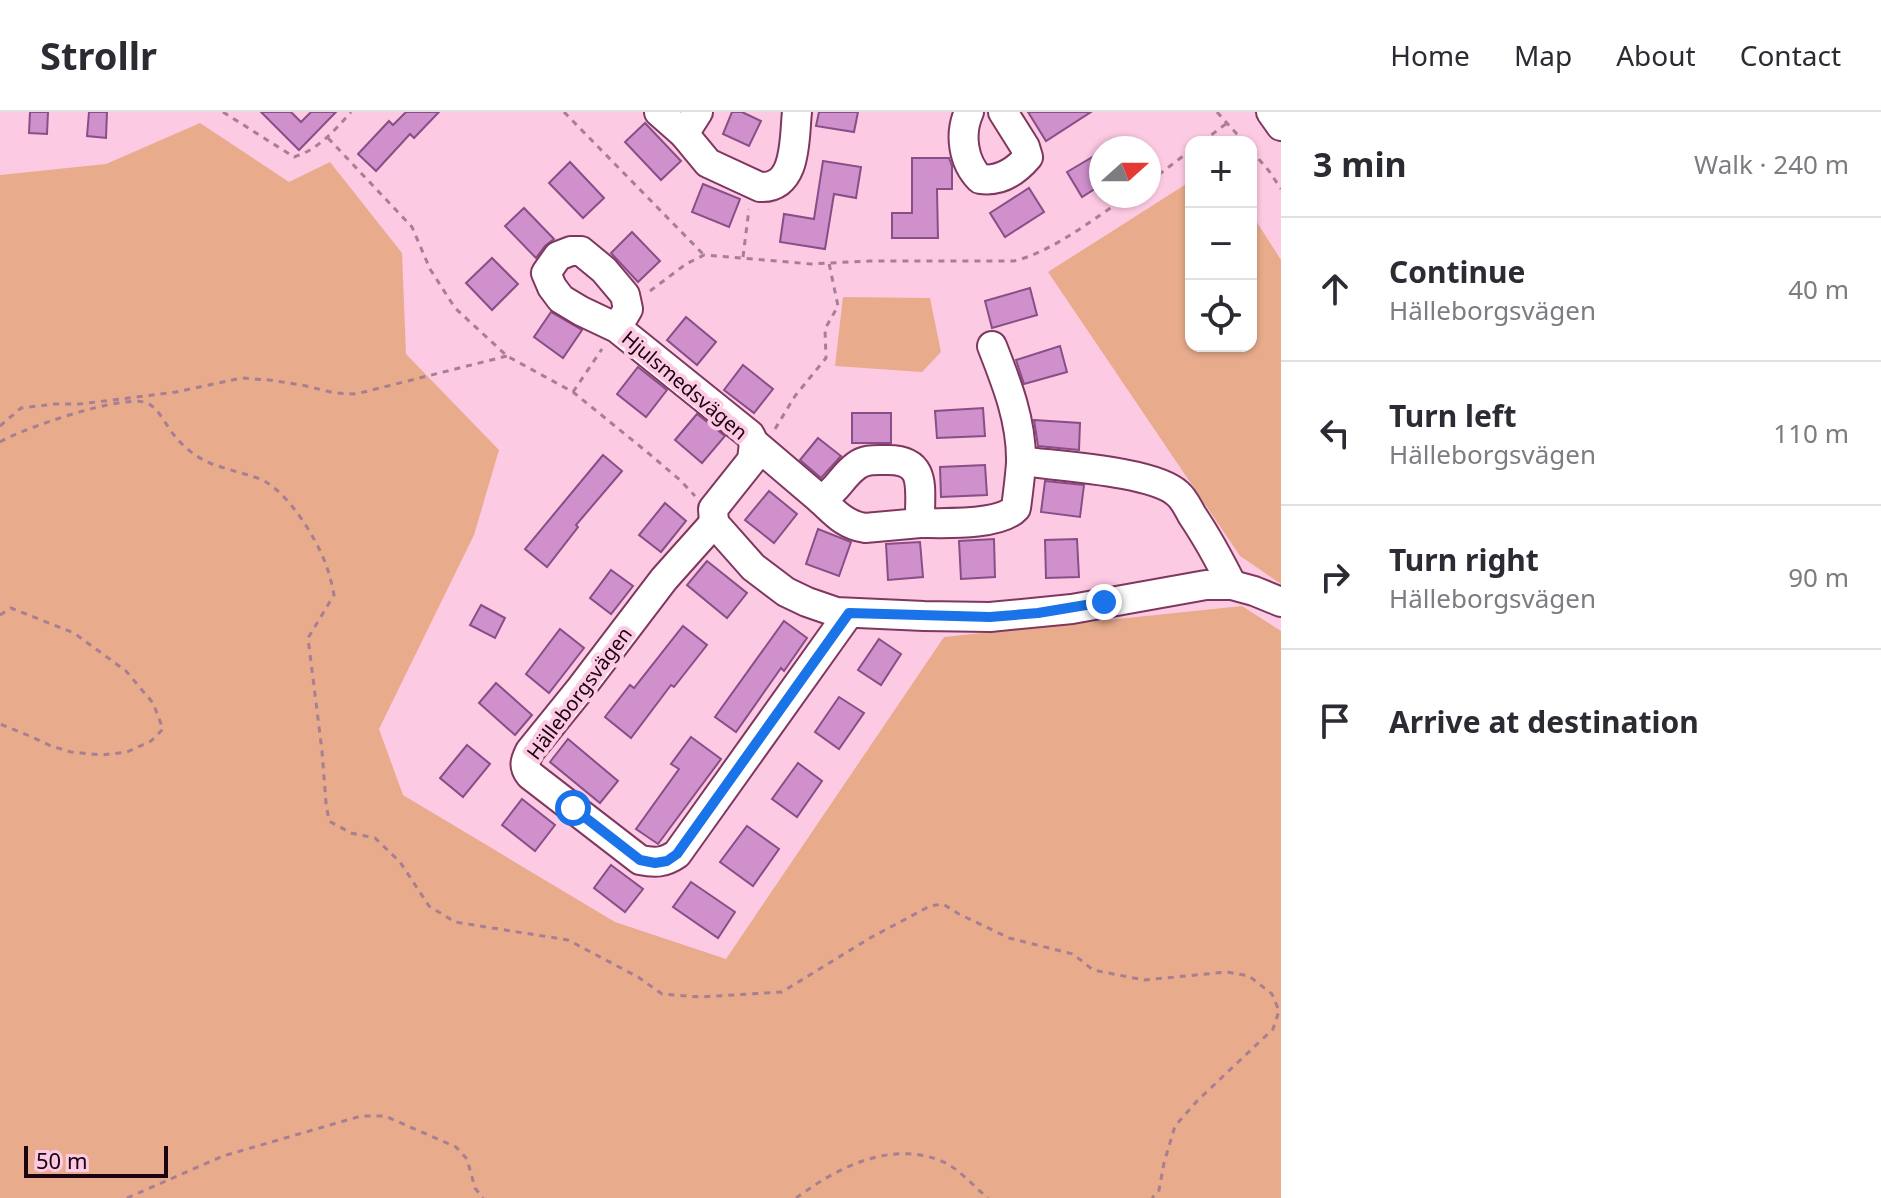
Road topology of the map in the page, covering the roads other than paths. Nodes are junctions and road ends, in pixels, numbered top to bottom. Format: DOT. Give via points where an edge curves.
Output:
graph roads {
  1 [pos="659,112"];
  2 [pos="797,112"];
  3 [pos="969,112"];
  4 [pos="1003,112"];
  5 [pos="1271,112"];
  6 [pos="691,123"];
  7 [pos="1281,126"];
  8 [pos="622,318"];
  9 [pos="992,346"];
  10 [pos="754,443"];
  11 [pos="1021,461"];
  12 [pos="821,500"];
  13 [pos="713,516"];
  14 [pos="920,523"];
  15 [pos="1232,585"];
  16 [pos="1281,602"];
  17 [pos="849,613"];
  1 -- 6 [label="street"];
  2 -- 6 [label="street" via="785,176 769,187 708,163"];
  3 -- 4 [label="street" via="964,138 968,164 980,179 989,180 1011,172 1028,157"];
  5 -- 7 [label="street"];
  8 -- 10 [label="street, Hjulsmedsvägen"];
  9 -- 11 [label="street" via="1014,408"];
  10 -- 12 [label="street"];
  10 -- 13 [label="street, Hjulsmedsvägen" via="752,460"];
  11 -- 14 [label="street" via="1012,513 996,520"];
  11 -- 15 [label="street" via="1122,473 1170,488 1197,522"];
  12 -- 14 [label="street" via="857,527"];
  12 -- 14 [label="street" via="859,463 907,461 919,478"];
  13 -- 17 [label="street" via="753,567 786,592"];
  13 -- 17 [label="street, Hälleborgsvägen" via="525,762 530,775 640,860 655,863 677,854"];
  15 -- 16 [label="street"];
  15 -- 17 [label="street" via="990,617"];
}
